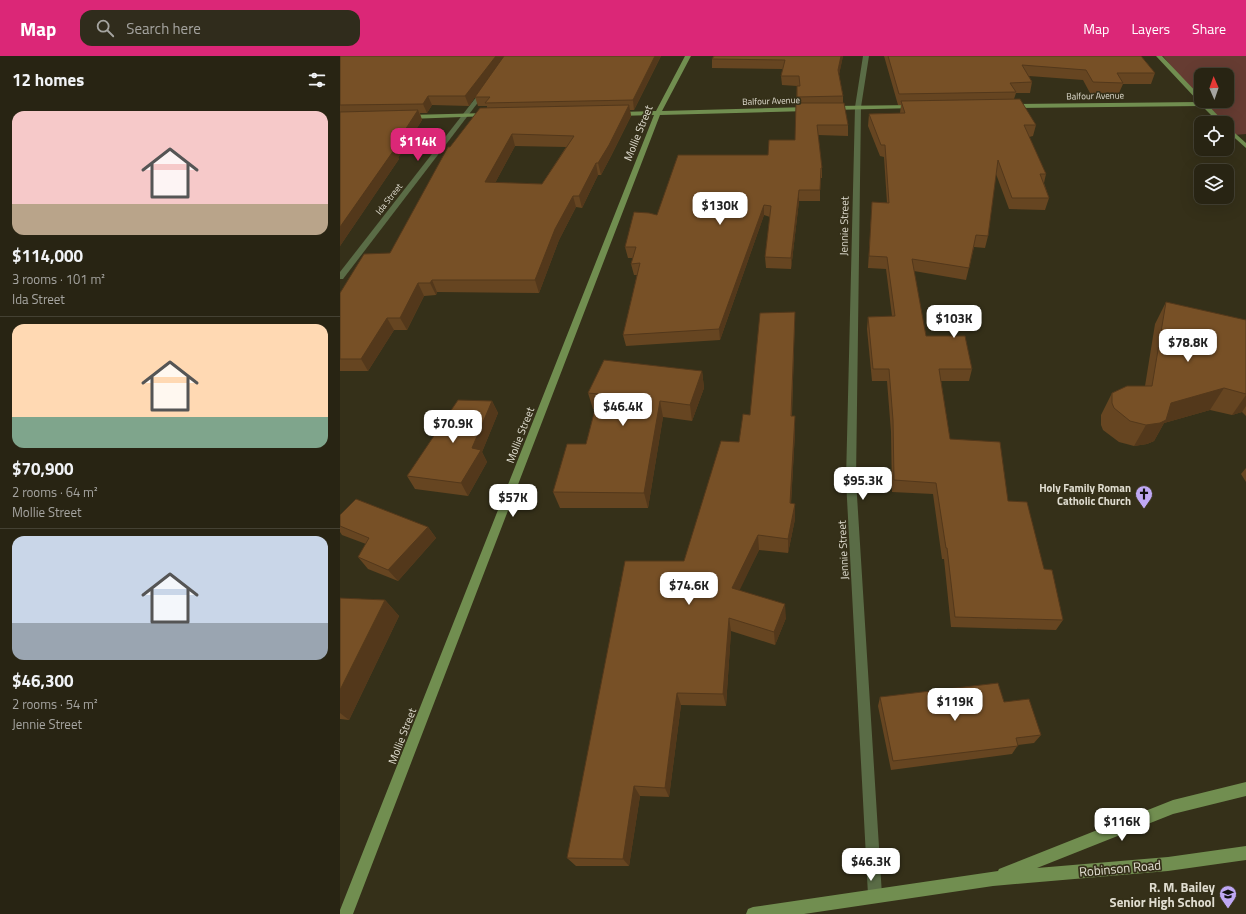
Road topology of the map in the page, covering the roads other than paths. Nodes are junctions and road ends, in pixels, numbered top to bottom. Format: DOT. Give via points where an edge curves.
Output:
graph roads {
  1 [pos="688,56"];
  2 [pos="866,56"];
  3 [pos="1159,56"];
  4 [pos="488,86"];
  5 [pos="1194,95"];
  6 [pos="1194,104"];
  7 [pos="1007,106"];
  8 [pos="920,107"];
  9 [pos="826,108"];
  10 [pos="858,108"];
  11 [pos="1206,108"];
  12 [pos="818,109"];
  13 [pos="658,113"];
  14 [pos="612,114"];
  15 [pos="497,115"];
  16 [pos="466,116"];
  17 [pos="1215,116"];
  18 [pos="403,117"];
  19 [pos="1234,135"];
  20 [pos="1246,146"];
  21 [pos="340,276"];
  22 [pos="1246,789"];
  23 [pos="1246,853"];
  24 [pos="993,879"];
  25 [pos="875,895"];
  26 [pos="824,909"];
  27 [pos="346,914"];
  28 [pos="753,914"];
  1 -- 13 [label="street, Mollie Street"];
  2 -- 10 [label="street, Jennie Street"];
  3 -- 5 [label="street"];
  4 -- 16 [label="street, Ida Street"];
  6 -- 7 [label="street, Balfour Avenue"];
  8 -- 10 [label="street"];
  9 -- 10 [label="street"];
  10 -- 25 [label="street, Jennie Street" via="851,480"];
  11 -- 17 [label="street"];
  12 -- 13 [label="street, Balfour Avenue"];
  13 -- 14 [label="street, Balfour Avenue"];
  13 -- 27 [label="street, Mollie Street"];
  15 -- 16 [label="street"];
  16 -- 18 [label="street"];
  16 -- 21 [label="street, Ida Street"];
  19 -- 20 [label="street"];
  22 -- 24 [label="street, Robinson Road" via="1173,807"];
  23 -- 24 [label="street, Robinson Road" via="1168,864"];
  24 -- 25 [label="street, Robinson Road"];
  25 -- 26 [label="street, Robinson Road"];
  26 -- 28 [label="street, Robinson Road"];
}
